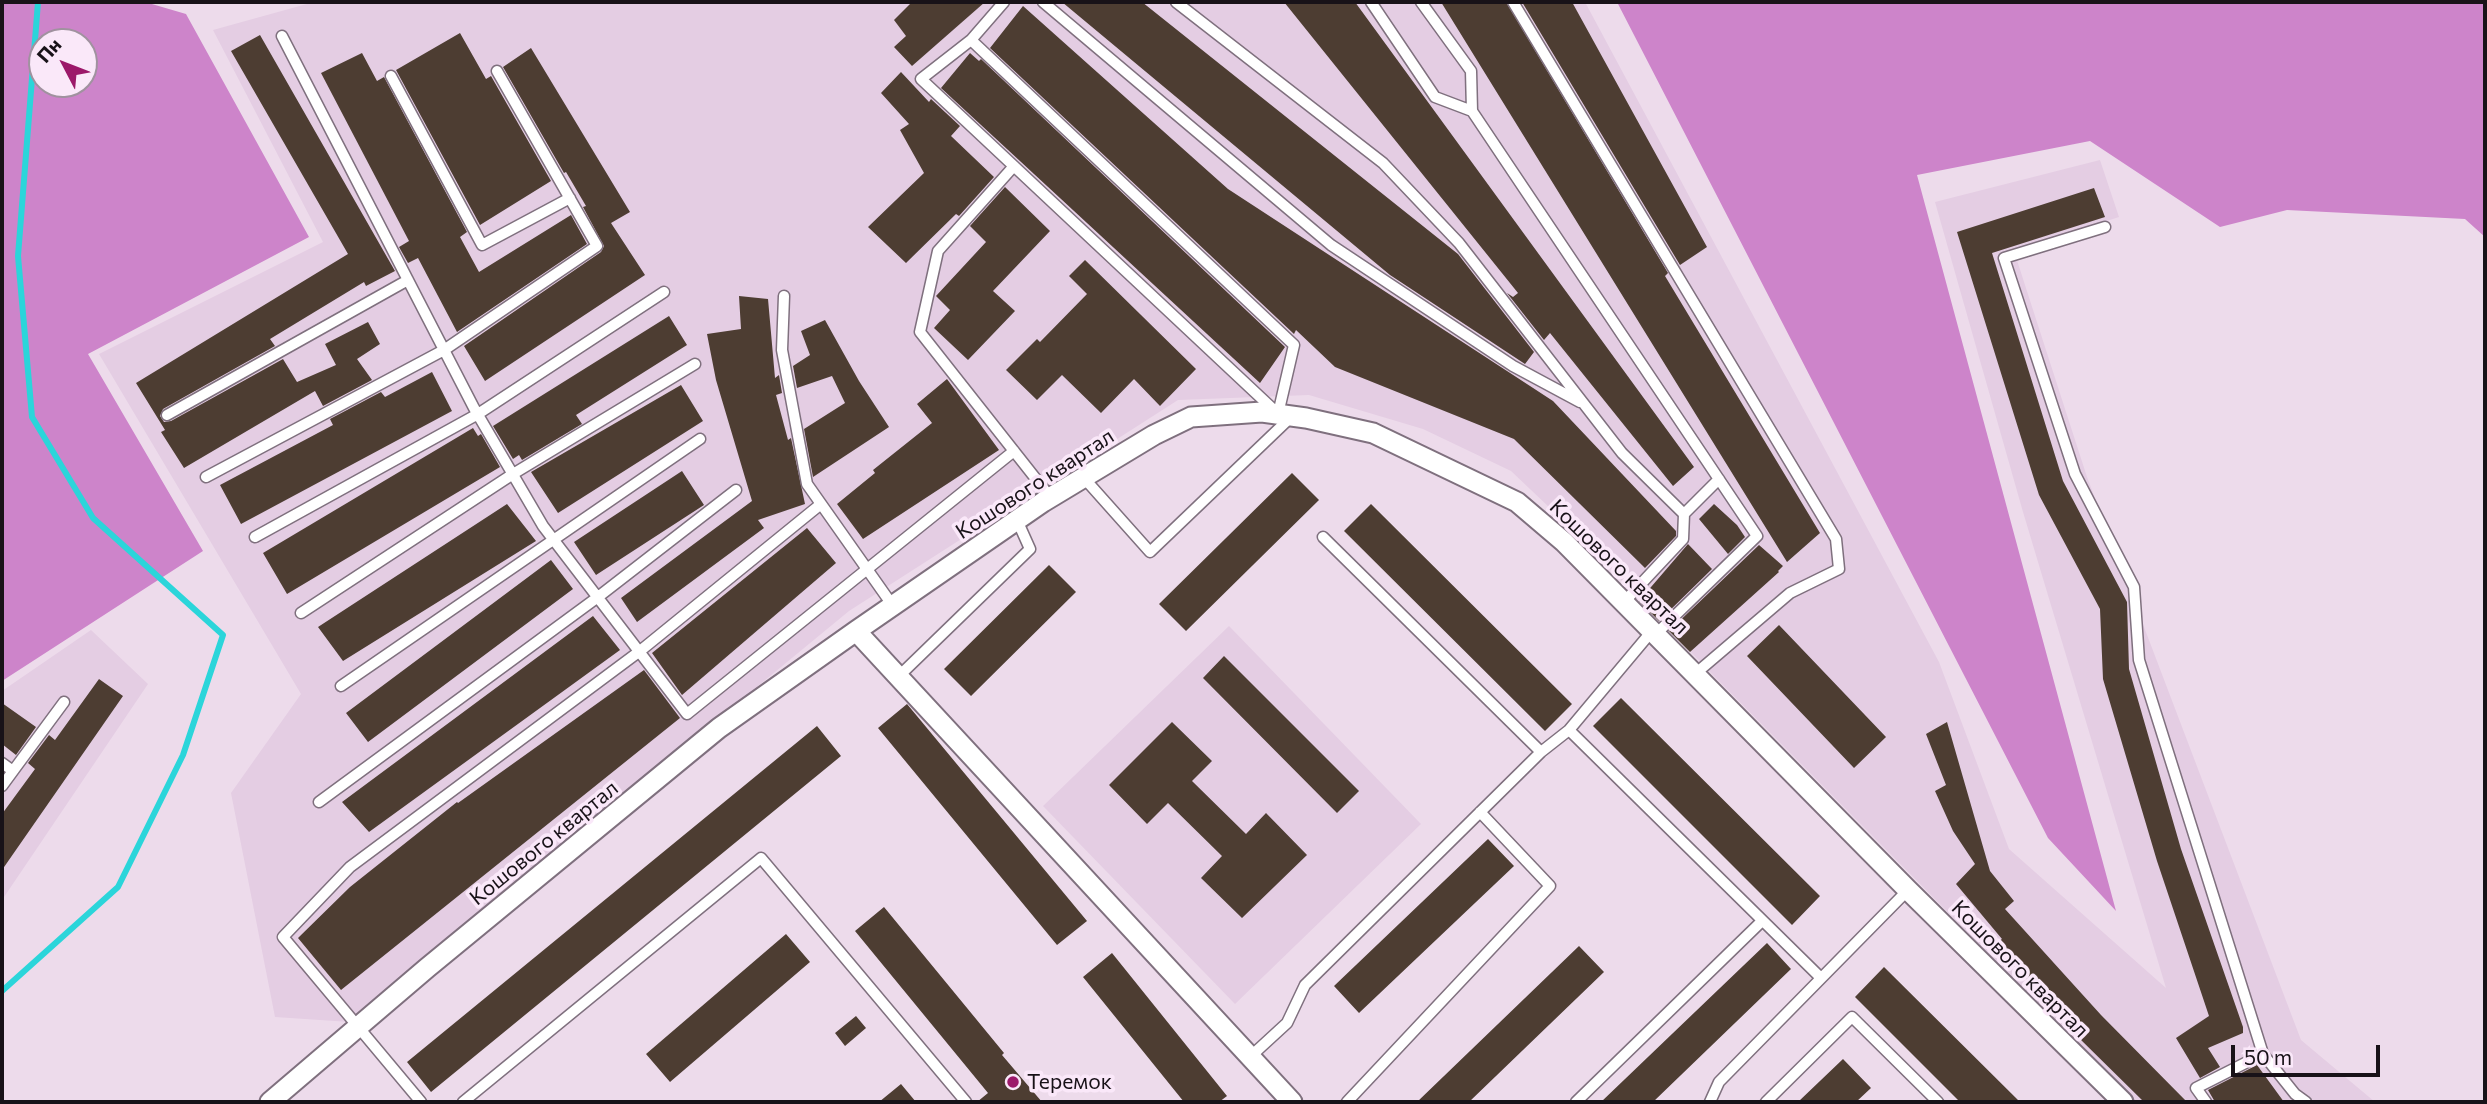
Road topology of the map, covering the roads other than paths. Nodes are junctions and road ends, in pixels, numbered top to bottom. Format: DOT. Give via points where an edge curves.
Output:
graph roads {
  1 [pos="1004,2"];
  2 [pos="1043,2"];
  3 [pos="1177,2"];
  4 [pos="1370,2"];
  5 [pos="1421,2"];
  6 [pos="1513,2"];
  7 [pos="282,36"];
  8 [pos="971,40"];
  9 [pos="497,71"];
  10 [pos="391,76"];
  11 [pos="1472,111"];
  12 [pos="1014,166"];
  13 [pos="570,198"];
  14 [pos="2105,228"];
  15 [pos="408,280"];
  16 [pos="664,292"];
  17 [pos="784,296"];
  18 [pos="444,350"];
  19 [pos="695,364"];
  20 [pos="1583,404"];
  21 [pos="478,414"];
  22 [pos="167,415"];
  23 [pos="1285,415"];
  24 [pos="700,439"];
  25 [pos="1014,451"];
  26 [pos="513,474"];
  27 [pos="206,477"];
  28 [pos="1084,478"];
  29 [pos="1719,479"];
  30 [pos="736,490"];
  31 [pos="1051,498"];
  32 [pos="821,504"];
  33 [pos="1684,514"];
  34 [pos="1017,520"];
  35 [pos="255,537"];
  36 [pos="1323,537"];
  37 [pos="555,541"];
  38 [pos="866,568"];
  39 [pos="598,597"];
  40 [pos="1624,602"];
  41 [pos="892,606"];
  42 [pos="301,614"];
  43 [pos="856,631"];
  44 [pos="1654,632"];
  45 [pos="640,651"];
  46 [pos="1695,674"];
  47 [pos="898,677"];
  48 [pos="341,686"];
  49 [pos="64,702"];
  50 [pos="1569,730"];
  51 [pos="1541,752"];
  52 [pos="2,763"];
  53 [pos="13,771"];
  54 [pos="2,786"];
  55 [pos="319,802"];
  56 [pos="1480,812"];
  57 [pos="1908,890"];
  58 [pos="1762,921"];
  59 [pos="1821,978"];
  60 [pos="358,1026"];
  61 [pos="2263,1054"];
  62 [pos="1250,1057"];
  63 [pos="270,1102"];
  64 [pos="421,1102"];
  65 [pos="463,1102"];
  66 [pos="966,1102"];
  67 [pos="1292,1102"];
  68 [pos="1347,1102"];
  69 [pos="1576,1102"];
  70 [pos="1710,1102"];
  71 [pos="1766,1102"];
  72 [pos="1938,1102"];
  73 [pos="2123,1102"];
  74 [pos="2206,1102"];
  75 [pos="2306,1102"];
  1 -- 8 [label="lane"];
  2 -- 20 [label="lane" via="1331,245 1513,366"];
  3 -- 20 [label="lane" via="1383,163 1459,243"];
  4 -- 11 [label="lane" via="1435,97"];
  5 -- 11 [label="lane" via="1471,71"];
  6 -- 46 [label="lane" via="1836,539 1839,569 1790,593"];
  7 -- 15 [label="lane"];
  8 -- 12 [label="lane" via="920,79"];
  8 -- 23 [label="lane" via="1294,345"];
  9 -- 13 [label="lane"];
  10 -- 13 [label="lane" via="482,245"];
  11 -- 29 [label="lane"];
  12 -- 23 [label="lane"];
  12 -- 25 [label="lane" via="938,251 920,332"];
  13 -- 18 [label="lane" via="597,246"];
  14 -- 61 [label="lane" via="2004,258 2075,474 2134,587 2139,660"];
  15 -- 18 [label="lane"];
  15 -- 22 [label="lane"];
  16 -- 21 [label="lane"];
  17 -- 32 [label="lane" via="782,350 807,484"];
  18 -- 21 [label="lane"];
  18 -- 27 [label="lane"];
  19 -- 26 [label="lane"];
  20 -- 33 [label="lane" via="1622,453"];
  21 -- 26 [label="lane"];
  21 -- 35 [label="lane"];
  23 -- 28 [label="street, Кошового квартал" via="1191,417"];
  23 -- 28 [label="lane" via="1150,552"];
  23 -- 40 [label="street, Кошового квартал" via="1373,433 1517,502"];
  24 -- 37 [label="lane"];
  25 -- 31 [label="lane"];
  25 -- 38 [label="lane"];
  26 -- 37 [label="lane"];
  26 -- 42 [label="lane"];
  28 -- 31 [label="street, Кошового квартал"];
  29 -- 33 [label="lane"];
  29 -- 44 [label="lane" via="1757,536"];
  30 -- 39 [label="lane"];
  31 -- 34 [label="street, Кошового квартал"];
  32 -- 38 [label="lane"];
  32 -- 45 [label="lane"];
  33 -- 40 [label="lane" via="1683,539"];
  34 -- 41 [label="street, Кошового квартал"];
  34 -- 47 [label="lane" via="1030,549"];
  36 -- 51 [label="lane"];
  37 -- 39 [label="lane"];
  37 -- 48 [label="lane"];
  38 -- 41 [label="lane"];
  38 -- 45 [label="lane" via="687,714"];
  39 -- 45 [label="lane"];
  39 -- 55 [label="lane"];
  40 -- 44 [label="street, Кошового квартал"];
  41 -- 43 [label="street, Кошового квартал"];
  43 -- 47 [label="street"];
  43 -- 60 [label="street, Кошового квартал" via="719,729"];
  44 -- 46 [label="street, Кошового квартал"];
  44 -- 50 [label="lane"];
  45 -- 60 [label="lane" via="350,867 283,937"];
  46 -- 57 [label="street, Кошового квартал"];
  47 -- 62 [label="street"];
  49 -- 53 [label="lane"];
  50 -- 51 [label="lane"];
  50 -- 58 [label="lane"];
  51 -- 56 [label="lane"];
  52 -- 53 [label="lane"];
  53 -- 54 [label="lane"];
  56 -- 62 [label="lane" via="1305,985 1287,1023"];
  56 -- 68 [label="lane" via="1550,886"];
  57 -- 59 [label="lane"];
  57 -- 73 [label="street, Кошового квартал"];
  58 -- 59 [label="lane"];
  58 -- 69 [label="lane"];
  59 -- 70 [label="lane" via="1719,1082"];
  60 -- 63 [label="street, Кошового квартал"];
  60 -- 64 [label="lane"];
  61 -- 74 [label="lane" via="2196,1088"];
  61 -- 75 [label="lane"];
  62 -- 67 [label="street"];
  65 -- 66 [label="lane" via="761,858"];
  71 -- 72 [label="lane" via="1852,1017"];
}
